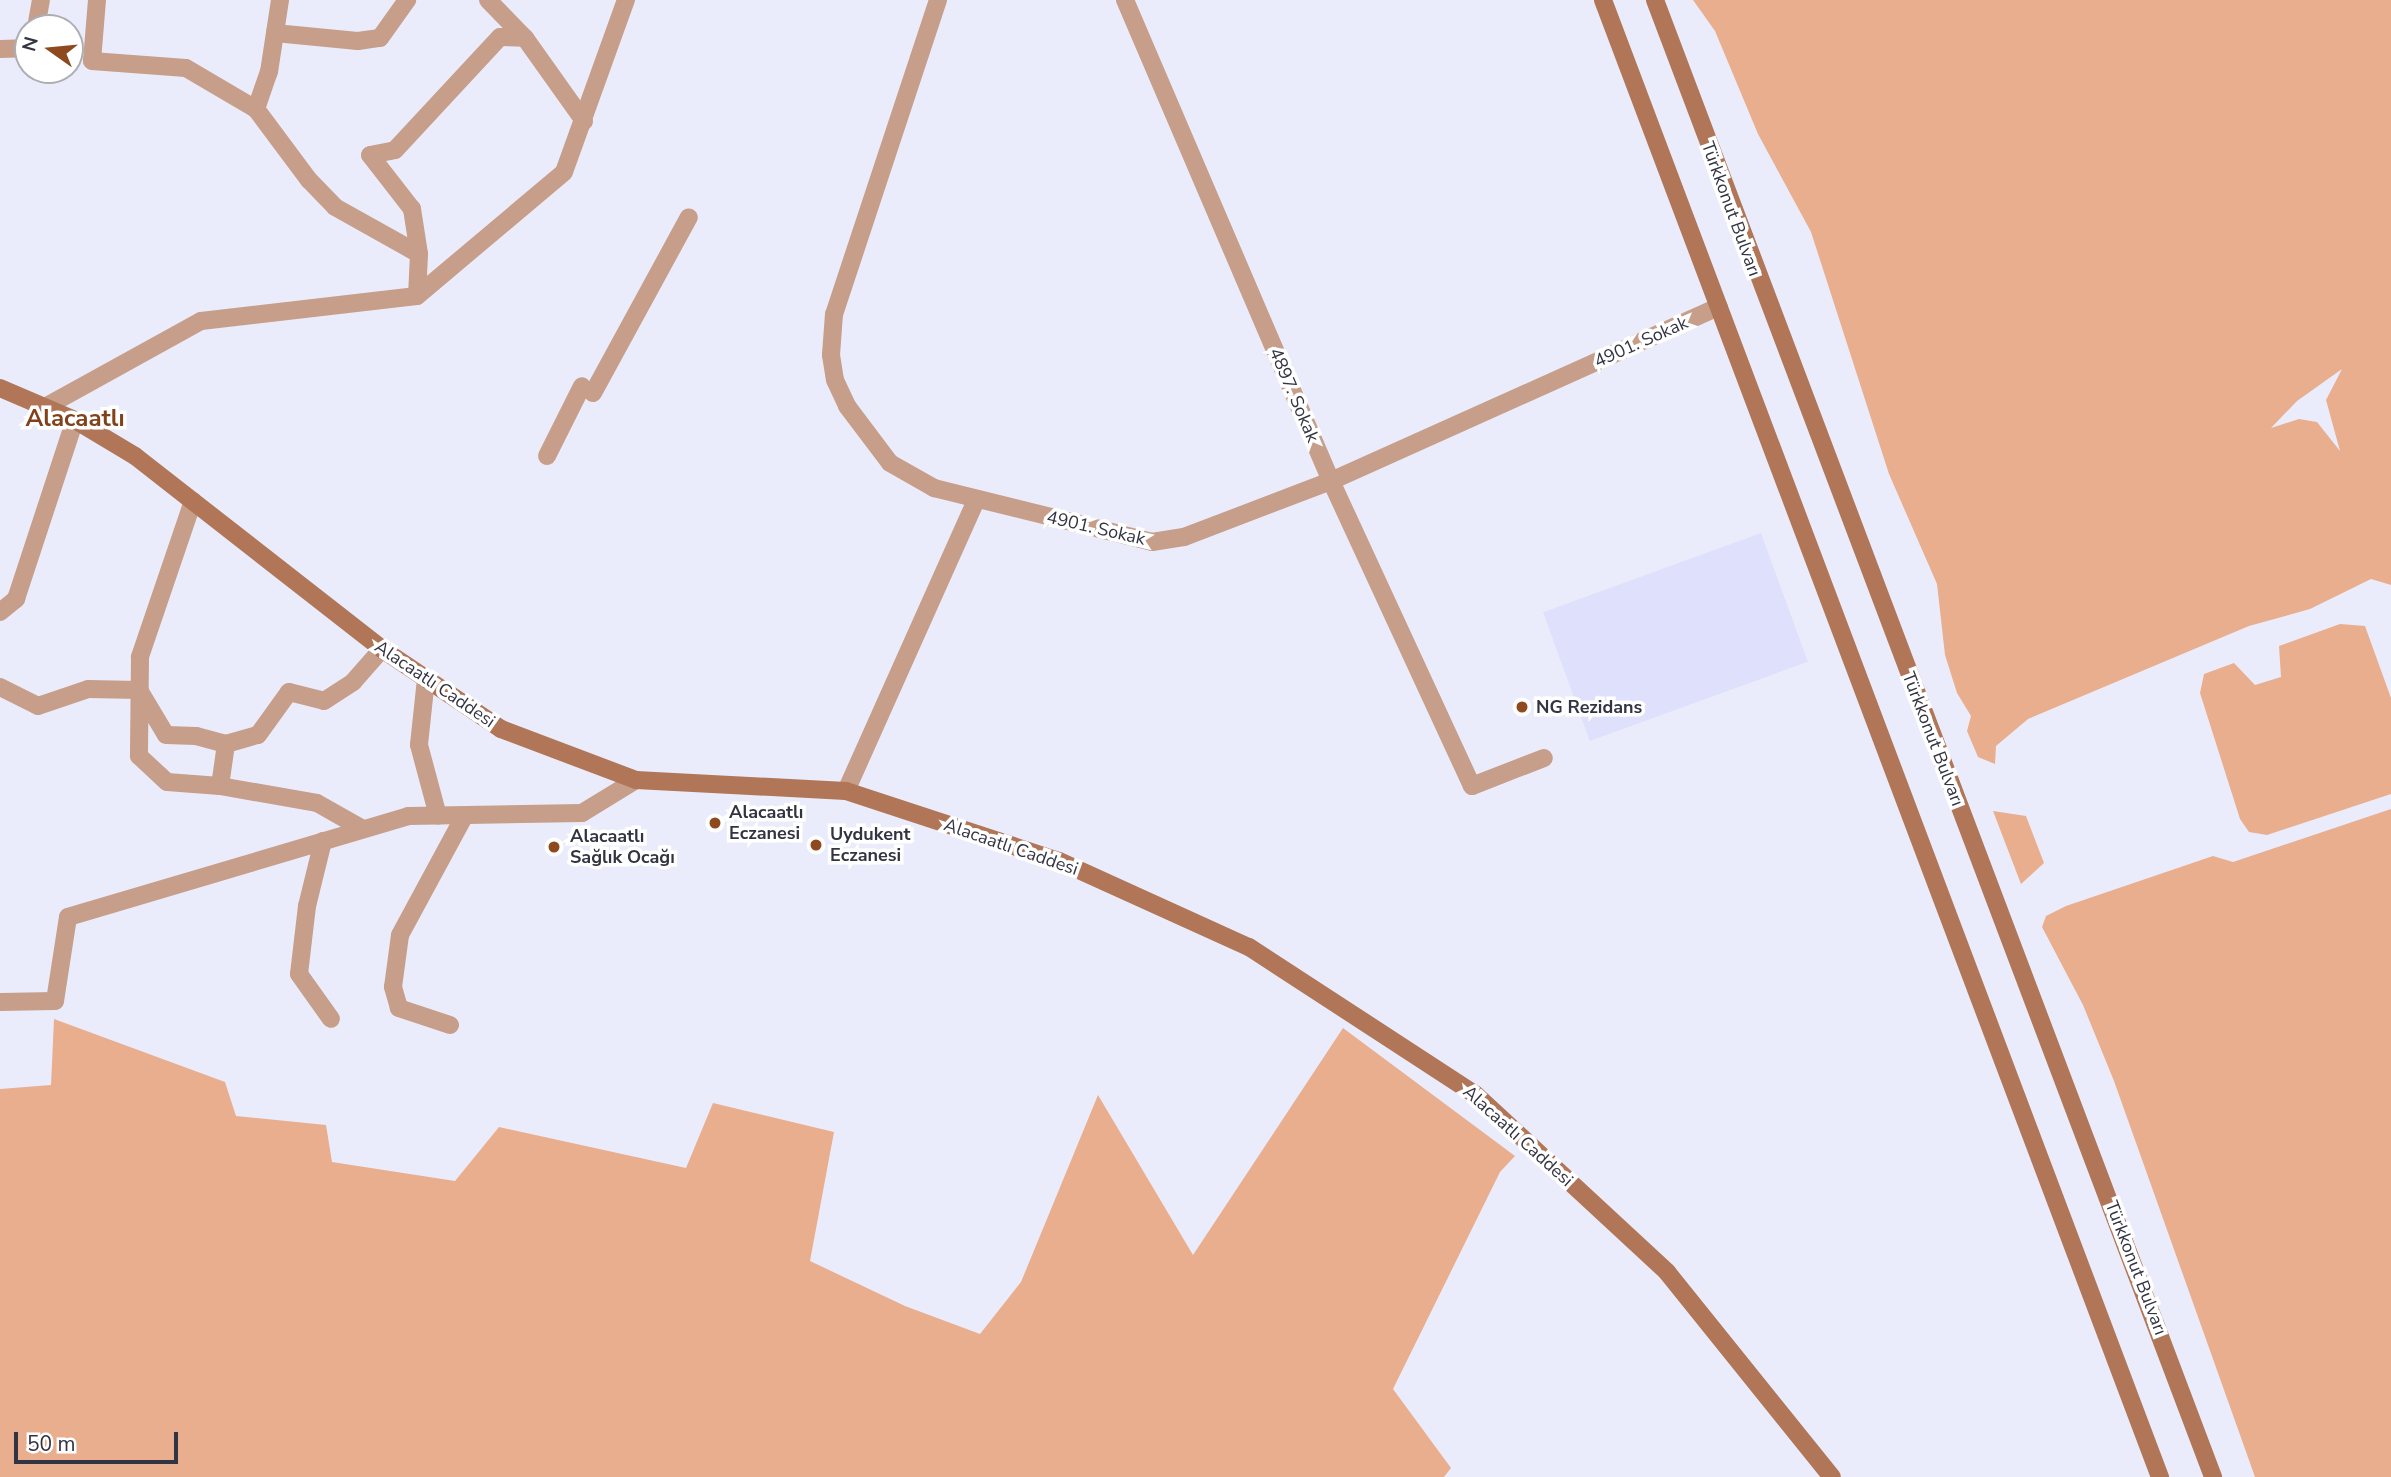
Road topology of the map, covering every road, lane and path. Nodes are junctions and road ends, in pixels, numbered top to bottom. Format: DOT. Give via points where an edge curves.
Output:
graph roads {
  1 [pos="97,0"];
  2 [pos="280,0"];
  3 [pos="407,0"];
  4 [pos="488,0"];
  5 [pos="626,0"];
  6 [pos="938,0"];
  7 [pos="1125,0"];
  8 [pos="1603,0"];
  9 [pos="1655,0"];
  10 [pos="275,33"];
  11 [pos="525,38"];
  12 [pos="256,109"];
  13 [pos="584,121"];
  14 [pos="689,217"];
  15 [pos="419,254"];
  16 [pos="417,296"];
  17 [pos="1719,307"];
  18 [pos="0,388"];
  19 [pos="47,406"];
  20 [pos="75,420"];
  21 [pos="547,456"];
  22 [pos="1331,481"];
  23 [pos="976,500"];
  24 [pos="193,501"];
  25 [pos="0,612"];
  26 [pos="382,649"];
  27 [pos="426,679"];
  28 [pos="0,687"];
  29 [pos="139,691"];
  30 [pos="226,744"];
  31 [pos="1544,758"];
  32 [pos="636,780"];
  33 [pos="220,786"];
  34 [pos="846,791"];
  35 [pos="465,815"];
  36 [pos="438,816"];
  37 [pos="363,830"];
  38 [pos="323,841"];
  39 [pos="0,1002"];
  40 [pos="331,1018"];
  41 [pos="450,1025"];
  42 [pos="1832,1477"];
  43 [pos="2160,1477"];
  44 [pos="2213,1477"];
  1 -- 12 [label="street" via="92,61 186,68"];
  2 -- 10 [label="street"];
  3 -- 10 [label="street" via="380,38 358,41"];
  4 -- 11 [label="street"];
  5 -- 13 [label="street"];
  6 -- 23 [label="street, 4901. Sokak" via="834,314 832,367 847,406 890,463 934,488"];
  7 -- 22 [label="street, 4897. Sokak"];
  8 -- 17 [label="street"];
  9 -- 44 [label="street, Türkkonut Bulvarı"];
  10 -- 12 [label="street"];
  11 -- 13 [label="street"];
  11 -- 15 [label="street" via="500,37 396,150 370,155 412,209"];
  12 -- 15 [label="street" via="335,207"];
  13 -- 16 [label="street" via="564,172"];
  14 -- 21 [label="street"];
  15 -- 16 [label="street"];
  16 -- 19 [label="street" via="201,321"];
  17 -- 22 [label="street, 4901. Sokak"];
  17 -- 43 [label="street"];
  18 -- 19 [label="street, Alacaatlı Caddesi"];
  19 -- 20 [label="street, Alacaatlı Caddesi"];
  20 -- 24 [label="street, Alacaatlı Caddesi" via="135,456"];
  20 -- 25 [label="street" via="16,599"];
  22 -- 23 [label="street, 4901. Sokak" via="1184,537 1152,542"];
  22 -- 31 [label="street, 4897. Sokak" via="1472,786"];
  23 -- 34 [label="street"];
  24 -- 26 [label="street, Alacaatlı Caddesi"];
  24 -- 29 [label="street" via="140,657"];
  26 -- 27 [label="street, Alacaatlı Caddesi"];
  26 -- 30 [label="street" via="353,682 324,701 289,692 258,735"];
  27 -- 32 [label="street, Alacaatlı Caddesi" via="501,729"];
  27 -- 36 [label="street" via="419,745"];
  28 -- 29 [label="street" via="38,706 88,689"];
  29 -- 30 [label="street" via="166,735"];
  29 -- 33 [label="street" via="139,756 150,770 167,782"];
  30 -- 33 [label="street"];
  32 -- 34 [label="street, Alacaatlı Caddesi"];
  32 -- 35 [label="street" via="582,813"];
  33 -- 37 [label="street" via="317,803"];
  34 -- 42 [label="street, Alacaatlı Caddesi" via="1059,861 1249,947 1476,1095 1667,1272"];
  35 -- 36 [label="street"];
  35 -- 41 [label="street" via="400,935 393,986 399,1008"];
  36 -- 37 [label="street" via="408,816"];
  37 -- 38 [label="street"];
  38 -- 39 [label="street" via="68,917 55,1001"];
  38 -- 40 [label="street" via="307,906 299,974"];
}
